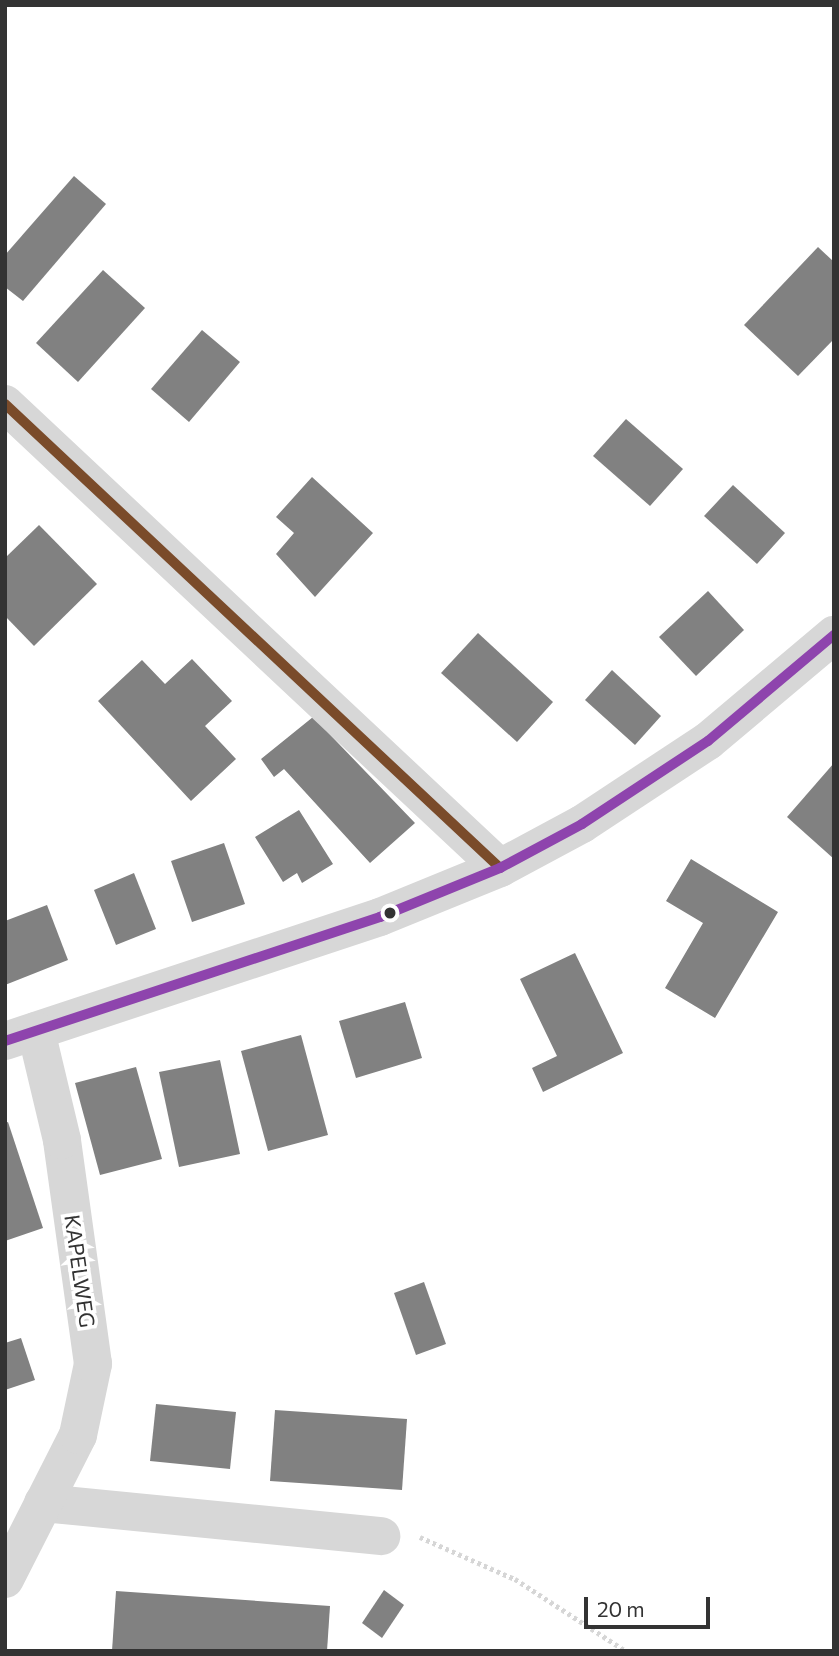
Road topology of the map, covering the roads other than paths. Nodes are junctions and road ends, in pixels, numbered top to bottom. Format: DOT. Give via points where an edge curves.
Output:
graph roads {
  1 [pos="5,404"];
  2 [pos="834,635"];
  3 [pos="500,868"];
  4 [pos="21,1036"];
  5 [pos="43,1503"];
  6 [pos="381,1536"];
  7 [pos="5,1579"];
  1 -- 3 [label="street"];
  2 -- 3 [label="street" via="708,741 582,824"];
  3 -- 4 [label="street" via="380,917"];
  4 -- 5 [label="street, KAPELWEG" via="62,1140 93,1364 78,1435"];
  5 -- 6 [label="street"];
  5 -- 7 [label="street, KAPELWEG"];
}
